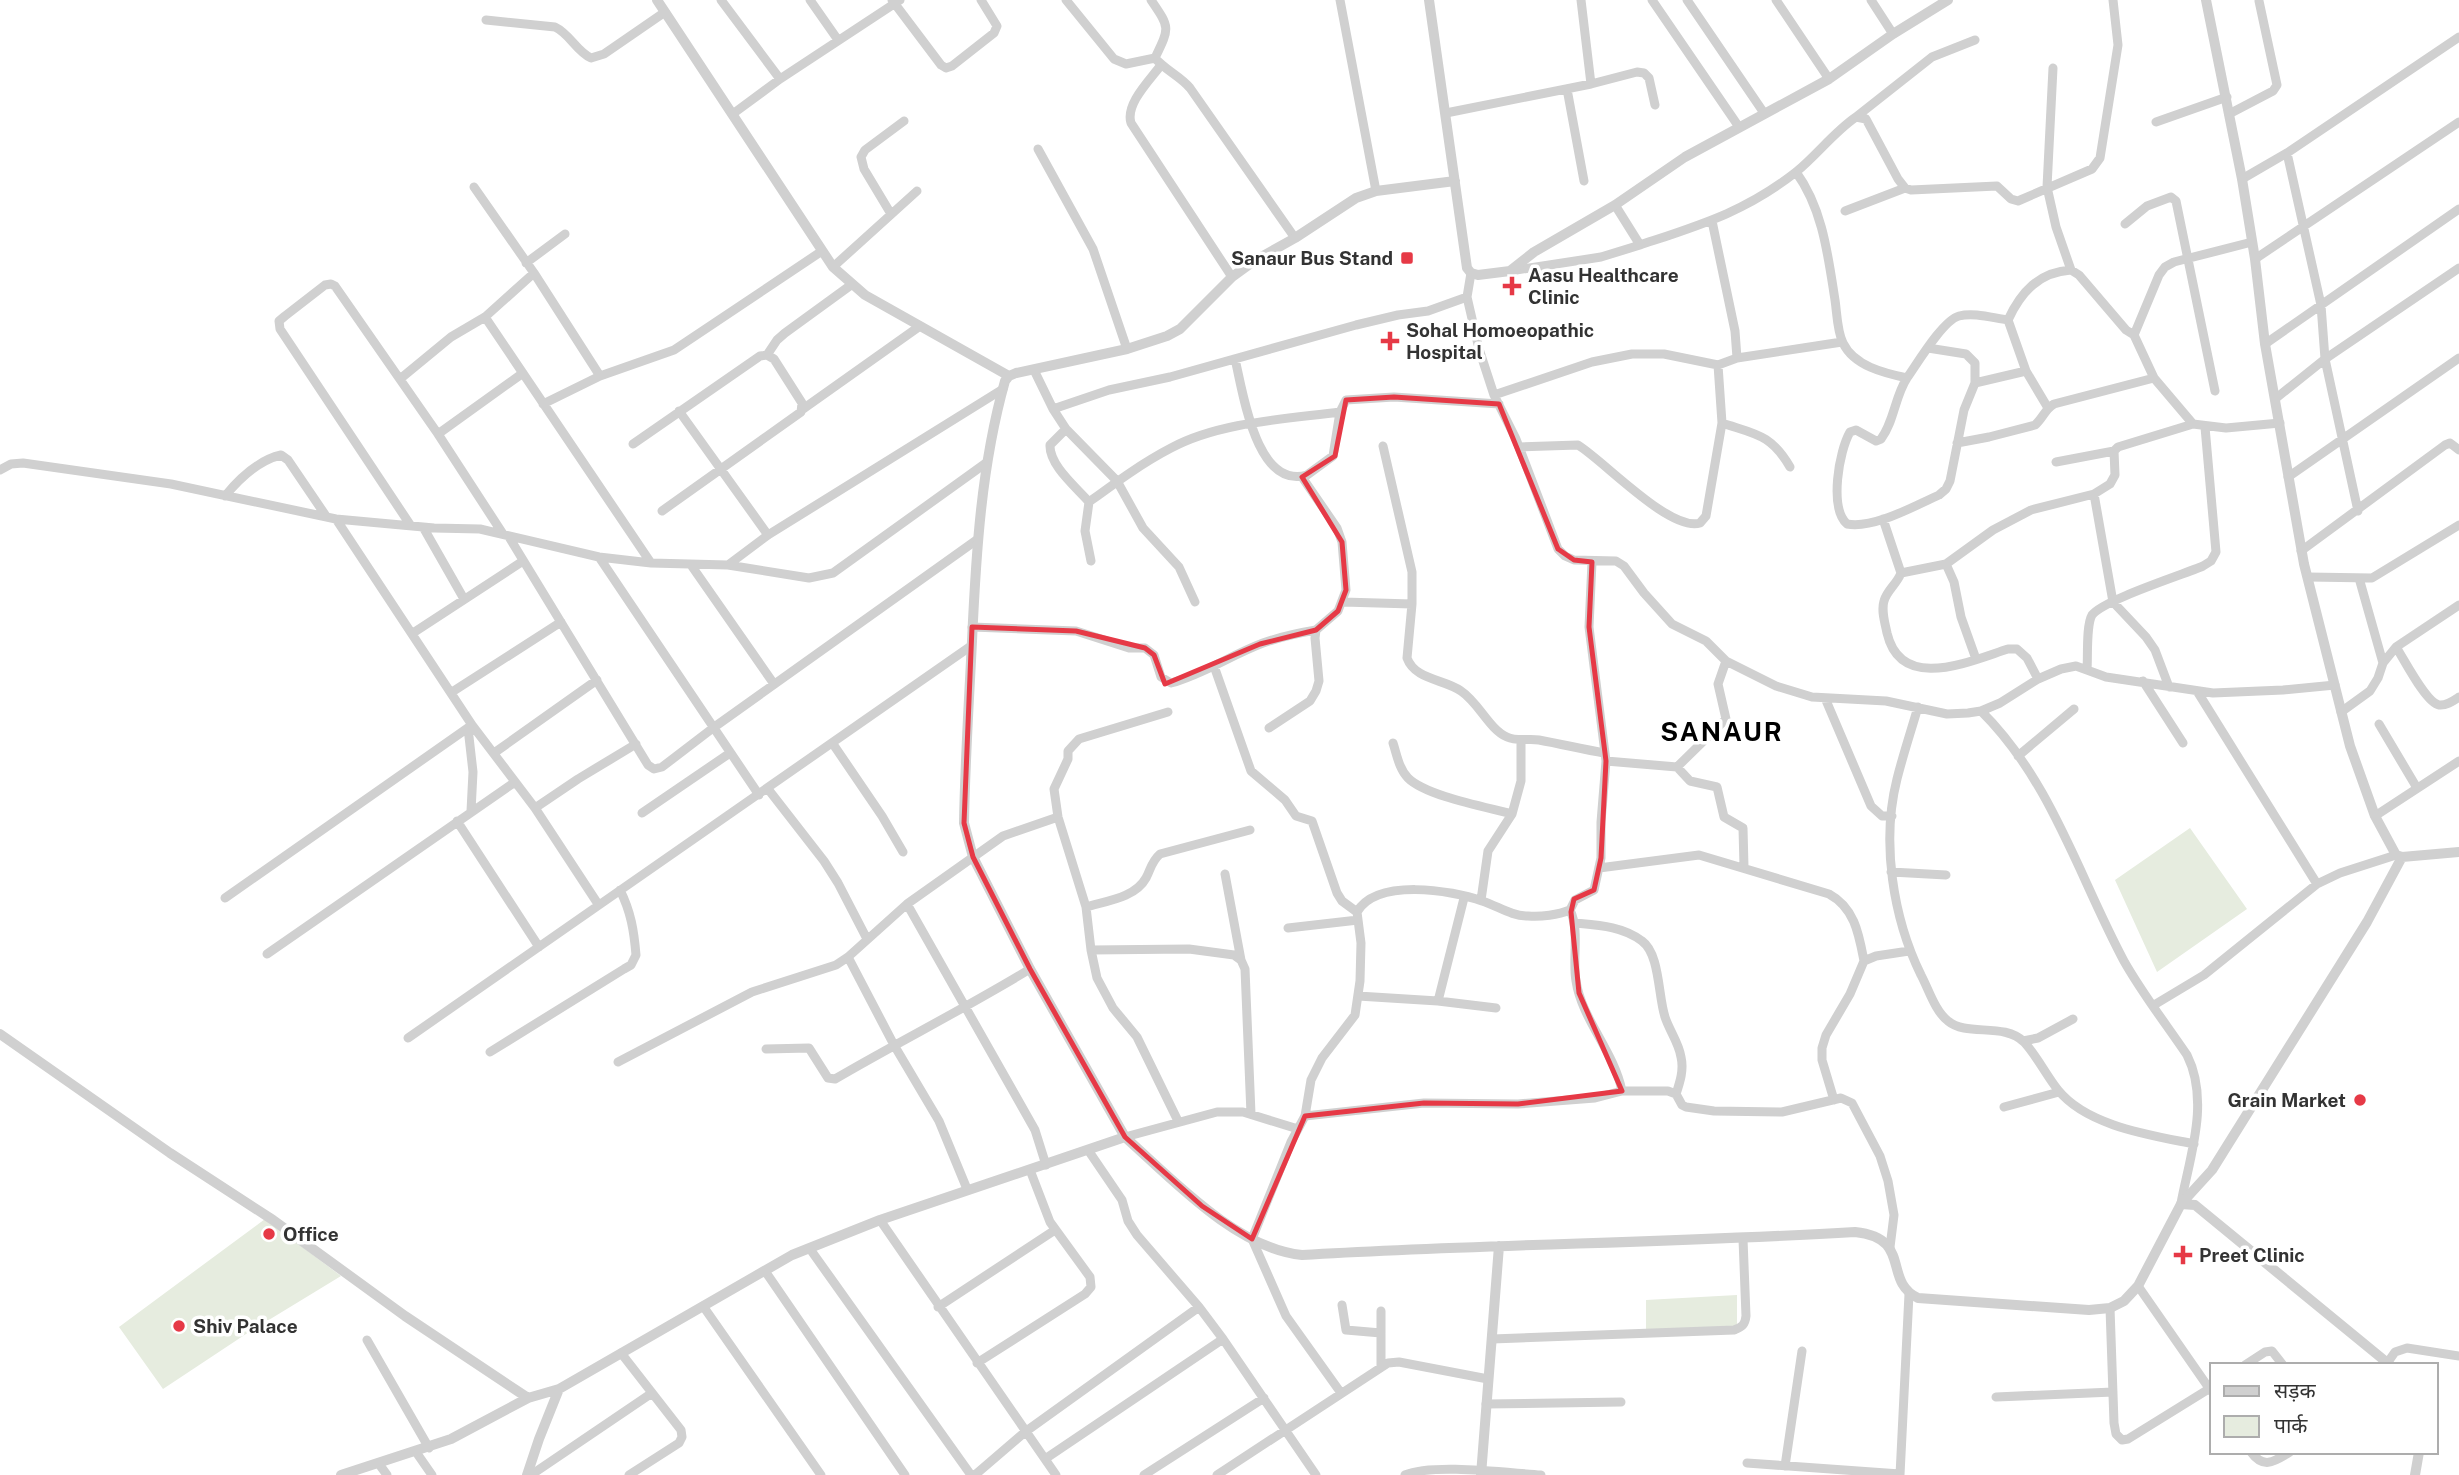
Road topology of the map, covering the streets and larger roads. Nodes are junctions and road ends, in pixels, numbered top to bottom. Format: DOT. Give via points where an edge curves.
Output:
graph roads {
  1 [pos="657,0"];
  2 [pos="721,0"];
  3 [pos="810,0"];
  4 [pos="981,0"];
  5 [pos="1066,0"];
  6 [pos="1151,0"];
  7 [pos="1340,0"];
  8 [pos="1429,0"];
  9 [pos="1581,0"];
  10 [pos="1652,0"];
  11 [pos="1687,0"];
  12 [pos="1776,0"];
  13 [pos="1871,0"];
  14 [pos="1948,0"];
  15 [pos="2113,0"];
  16 [pos="2206,0"];
  17 [pos="896,1"];
  18 [pos="2259,1"];
  19 [pos="665,12"];
  20 [pos="486,20"];
  21 [pos="1893,34"];
  22 [pos="2459,37"];
  23 [pos="838,40"];
  24 [pos="1975,40"];
  25 [pos="1158,61"];
  26 [pos="2053,68"];
  27 [pos="780,79"];
  28 [pos="1829,79"];
  29 [pos="1591,84"];
  30 [pos="1567,89"];
  31 [pos="2227,97"];
  32 [pos="1656,105"];
  33 [pos="734,113"];
  34 [pos="1446,113"];
  35 [pos="1765,113"];
  36 [pos="2230,114"];
  37 [pos="1856,117"];
  38 [pos="904,121"];
  39 [pos="2156,122"];
  40 [pos="2459,122"];
  41 [pos="1740,127"];
  42 [pos="1038,149"];
  43 [pos="2287,153"];
  44 [pos="1796,172"];
  45 [pos="2242,179"];
  46 [pos="1455,181"];
  47 [pos="1584,181"];
  48 [pos="474,187"];
  49 [pos="2047,187"];
  50 [pos="1905,188"];
  51 [pos="917,191"];
  52 [pos="1376,191"];
  53 [pos="1615,205"];
  54 [pos="2459,209"];
  55 [pos="1845,211"];
  56 [pos="891,214"];
  57 [pos="1713,221"];
  58 [pos="2125,224"];
  59 [pos="2304,226"];
  60 [pos="565,234"];
  61 [pos="1295,238"];
  62 [pos="2252,242"];
  63 [pos="1640,246"];
  64 [pos="822,251"];
  65 [pos="2188,260"];
  66 [pos="2255,260"];
  67 [pos="526,263"];
  68 [pos="833,267"];
  69 [pos="2459,268"];
  70 [pos="2071,270"];
  71 [pos="1510,271"];
  72 [pos="534,273"];
  73 [pos="1471,273"];
  74 [pos="1232,277"];
  75 [pos="851,285"];
  76 [pos="1467,297"];
  77 [pos="2320,305"];
  78 [pos="485,317"];
  79 [pos="2008,320"];
  80 [pos="920,326"];
  81 [pos="2134,335"];
  82 [pos="1842,342"];
  83 [pos="2265,344"];
  84 [pos="1928,348"];
  85 [pos="1127,349"];
  86 [pos="767,355"];
  87 [pos="1737,358"];
  88 [pos="2459,358"];
  89 [pos="1235,359"];
  90 [pos="2325,359"];
  91 [pos="1718,365"];
  92 [pos="1034,370"];
  93 [pos="2026,371"];
  94 [pos="523,373"];
  95 [pos="600,376"];
  96 [pos="1009,376"];
  97 [pos="1907,378"];
  98 [pos="2154,378"];
  99 [pos="400,379"];
  100 [pos="1975,383"];
  101 [pos="1003,389"];
  102 [pos="2215,391"];
  103 [pos="2275,399"];
  104 [pos="1496,400"];
  105 [pos="543,404"];
  106 [pos="2048,408"];
  107 [pos="803,409"];
  108 [pos="1053,409"];
  109 [pos="679,411"];
  110 [pos="1339,412"];
  111 [pos="1251,423"];
  112 [pos="1722,423"];
  113 [pos="2280,423"];
  114 [pos="2193,424"];
  115 [pos="2205,427"];
  116 [pos="1066,429"];
  117 [pos="438,434"];
  118 [pos="2343,439"];
  119 [pos="1957,443"];
  120 [pos="633,444"];
  121 [pos="1383,446"];
  122 [pos="1519,447"];
  123 [pos="2459,450"];
  124 [pos="2114,451"];
  125 [pos="2056,462"];
  126 [pos="986,463"];
  127 [pos="1790,467"];
  128 [pos="722,468"];
  129 [pos="0,470"];
  130 [pos="1302,477"];
  131 [pos="2288,477"];
  132 [pos="1117,481"];
  133 [pos="2094,494"];
  134 [pos="225,496"];
  135 [pos="1089,502"];
  136 [pos="662,511"];
  137 [pos="2358,511"];
  138 [pos="326,516"];
  139 [pos="336,519"];
  140 [pos="1883,519"];
  141 [pos="2459,525"];
  142 [pos="411,526"];
  143 [pos="423,527"];
  144 [pos="506,535"];
  145 [pos="768,535"];
  146 [pos="978,539"];
  147 [pos="2301,551"];
  148 [pos="599,557"];
  149 [pos="523,561"];
  150 [pos="1091,561"];
  151 [pos="1592,562"];
  152 [pos="651,563"];
  153 [pos="1946,564"];
  154 [pos="691,565"];
  155 [pos="728,565"];
  156 [pos="1901,573"];
  157 [pos="2308,577"];
  158 [pos="2359,578"];
  159 [pos="464,599"];
  160 [pos="1195,602"];
  161 [pos="1343,602"];
  162 [pos="2113,602"];
  163 [pos="1412,604"];
  164 [pos="2459,605"];
  165 [pos="561,622"];
  166 [pos="972,627"];
  167 [pos="1316,630"];
  168 [pos="413,633"];
  169 [pos="971,646"];
  170 [pos="2396,648"];
  171 [pos="1976,659"];
  172 [pos="1726,661"];
  173 [pos="2383,663"];
  174 [pos="1214,666"];
  175 [pos="2087,670"];
  176 [pos="2038,679"];
  177 [pos="597,680"];
  178 [pos="2143,681"];
  179 [pos="775,684"];
  180 [pos="2335,685"];
  181 [pos="2169,687"];
  182 [pos="2197,691"];
  183 [pos="453,692"];
  184 [pos="2459,697"];
  185 [pos="1825,698"];
  186 [pos="1918,707"];
  187 [pos="2074,709"];
  188 [pos="1981,711"];
  189 [pos="1168,712"];
  190 [pos="2342,712"];
  191 [pos="2379,724"];
  192 [pos="470,726"];
  193 [pos="1269,727"];
  194 [pos="713,728"];
  195 [pos="1521,740"];
  196 [pos="1393,743"];
  197 [pos="2183,743"];
  198 [pos="636,744"];
  199 [pos="833,744"];
  200 [pos="494,753"];
  201 [pos="730,753"];
  202 [pos="1605,757"];
  203 [pos="2018,757"];
  204 [pos="2459,761"];
  205 [pos="1677,767"];
  206 [pos="515,782"];
  207 [pos="2417,788"];
  208 [pos="768,789"];
  209 [pos="759,795"];
  210 [pos="535,808"];
  211 [pos="471,811"];
  212 [pos="642,813"];
  213 [pos="1511,814"];
  214 [pos="1892,816"];
  215 [pos="2375,816"];
  216 [pos="1058,817"];
  217 [pos="457,821"];
  218 [pos="1250,830"];
  219 [pos="903,852"];
  220 [pos="2459,852"];
  221 [pos="2399,856"];
  222 [pos="973,857"];
  223 [pos="1744,867"];
  224 [pos="1599,868"];
  225 [pos="1891,872"];
  226 [pos="1225,874"];
  227 [pos="1946,875"];
  228 [pos="2317,884"];
  229 [pos="620,890"];
  230 [pos="225,898"];
  231 [pos="1464,898"];
  232 [pos="1480,900"];
  233 [pos="598,904"];
  234 [pos="907,904"];
  235 [pos="1086,907"];
  236 [pos="1570,910"];
  237 [pos="1358,916"];
  238 [pos="1575,923"];
  239 [pos="1288,928"];
  240 [pos="867,939"];
  241 [pos="539,947"];
  242 [pos="1091,950"];
  243 [pos="1909,951"];
  244 [pos="267,954"];
  245 [pos="848,957"];
  246 [pos="1241,960"];
  247 [pos="1864,961"];
  248 [pos="1030,969"];
  249 [pos="1358,996"];
  250 [pos="1438,1001"];
  251 [pos="2154,1005"];
  252 [pos="968,1008"];
  253 [pos="1496,1008"];
  254 [pos="2073,1019"];
  255 [pos="0,1034"];
  256 [pos="408,1038"];
  257 [pos="2023,1041"];
  258 [pos="894,1045"];
  259 [pos="766,1049"];
  260 [pos="490,1052"];
  261 [pos="618,1062"];
  262 [pos="1622,1091"];
  263 [pos="2059,1092"];
  264 [pos="1676,1094"];
  265 [pos="1834,1100"];
  266 [pos="2004,1107"];
  267 [pos="1251,1114"];
  268 [pos="1305,1116"];
  269 [pos="1178,1121"];
  270 [pos="1298,1129"];
  271 [pos="1125,1137"];
  272 [pos="2194,1144"];
  273 [pos="1088,1150"];
  274 [pos="1046,1165"];
  275 [pos="1030,1171"];
  276 [pos="967,1189"];
  277 [pos="2180,1204"];
  278 [pos="880,1220"];
  279 [pos="1055,1230"];
  280 [pos="1252,1239"];
  281 [pos="1743,1239"];
  282 [pos="1499,1246"];
  283 [pos="1889,1247"];
  284 [pos="810,1249"];
  285 [pos="765,1271"];
  286 [pos="2138,1286"];
  287 [pos="1909,1294"];
  288 [pos="1342,1305"];
  289 [pos="704,1306"];
  290 [pos="938,1307"];
  291 [pos="1199,1307"];
  292 [pos="2110,1308"];
  293 [pos="1381,1311"];
  294 [pos="1381,1333"];
  295 [pos="1223,1339"];
  296 [pos="1492,1339"];
  297 [pos="367,1340"];
  298 [pos="1802,1351"];
  299 [pos="621,1353"];
  300 [pos="2459,1356"];
  301 [pos="977,1363"];
  302 [pos="2248,1363"];
  303 [pos="2281,1363"];
  304 [pos="2389,1363"];
  305 [pos="1381,1367"];
  306 [pos="1488,1379"];
  307 [pos="559,1389"];
  308 [pos="2210,1389"];
  309 [pos="2210,1391"];
  310 [pos="2113,1392"];
  311 [pos="652,1393"];
  312 [pos="1341,1393"];
  313 [pos="1996,1397"];
  314 [pos="528,1398"];
  315 [pos="1264,1398"];
  316 [pos="1621,1402"];
  317 [pos="1486,1404"];
  318 [pos="1286,1428"];
  319 [pos="1025,1432"];
  320 [pos="429,1448"];
  321 [pos="416,1452"];
  322 [pos="2253,1454"];
  323 [pos="2287,1454"];
  324 [pos="2418,1454"];
  325 [pos="1045,1459"];
  326 [pos="1747,1463"];
  327 [pos="379,1464"];
  328 [pos="1785,1466"];
  329 [pos="1481,1473"];
  330 [pos="341,1475"];
  331 [pos="387,1475"];
  332 [pos="432,1475"];
  333 [pos="529,1475"];
  334 [pos="629,1475"];
  335 [pos="821,1475"];
  336 [pos="905,1475"];
  337 [pos="973,1475"];
  338 [pos="1056,1475"];
  339 [pos="1144,1475"];
  340 [pos="1217,1475"];
  341 [pos="1317,1475"];
  342 [pos="1405,1475"];
  343 [pos="1541,1475"];
  344 [pos="1900,1475"];
  345 [pos="2415,1475"];
  1 -- 19 [label="street"];
  2 -- 27 [label="street"];
  3 -- 23 [label="street"];
  4 -- 17 [label="street" via="997,26 994,33 946,68"];
  5 -- 25 [label="street" via="1114,60 1126,64"];
  6 -- 25 [label="street" via="1167,24"];
  7 -- 52 [label="street"];
  8 -- 34 [label="street"];
  9 -- 29 [label="street"];
  10 -- 41 [label="street"];
  11 -- 35 [label="street"];
  12 -- 28 [label="street"];
  13 -- 21 [label="street"];
  14 -- 21 [label="street"];
  15 -- 49 [label="street" via="2118,46 2099,158 2092,169"];
  16 -- 31 [label="street"];
  17 -- 23 [label="street"];
  18 -- 36 [label="street" via="2277,85"];
  19 -- 20 [label="street" via="591,58 555,27"];
  19 -- 33 [label="street"];
  21 -- 28 [label="street"];
  22 -- 43 [label="street"];
  23 -- 27 [label="street"];
  24 -- 37 [label="street" via="1932,57"];
  25 -- 61 [label="street" via="1190,88"];
  25 -- 74 [label="street" via="1132,107 1131,123"];
  26 -- 49 [label="street"];
  27 -- 33 [label="street"];
  28 -- 35 [label="street"];
  29 -- 30 [label="street"];
  29 -- 32 [label="street" via="1644,73"];
  30 -- 34 [label="street"];
  30 -- 47 [label="street"];
  31 -- 36 [label="street"];
  31 -- 39 [label="street"];
  33 -- 64 [label="street"];
  34 -- 46 [label="street"];
  35 -- 41 [label="street"];
  36 -- 45 [label="street"];
  37 -- 44 [label="street"];
  37 -- 50 [label="street" via="1866,119"];
  38 -- 56 [label="street" via="861,157"];
  40 -- 59 [label="street"];
  41 -- 53 [label="street"];
  42 -- 85 [label="street" via="1093,249"];
  43 -- 45 [label="street"];
  43 -- 59 [label="street"];
  44 -- 57 [label="street" via="1748,205"];
  44 -- 82 [label="street" via="1813,198 1828,254"];
  45 -- 62 [label="street"];
  46 -- 52 [label="street"];
  46 -- 73 [label="street"];
  48 -- 67 [label="street"];
  49 -- 50 [label="street" via="2018,201 1997,186"];
  49 -- 70 [label="street"];
  50 -- 55 [label="street"];
  51 -- 56 [label="street"];
  52 -- 61 [label="street" via="1356,198"];
  53 -- 63 [label="street"];
  53 -- 71 [label="street"];
  54 -- 77 [label="street"];
  56 -- 68 [label="street"];
  57 -- 63 [label="street"];
  57 -- 87 [label="street"];
  58 -- 65 [label="street" via="2147,206 2173,198"];
  59 -- 66 [label="street"];
  59 -- 77 [label="street"];
  60 -- 67 [label="street"];
  61 -- 74 [label="street"];
  62 -- 65 [label="street"];
  62 -- 66 [label="street"];
  63 -- 71 [label="street"];
  64 -- 68 [label="street"];
  64 -- 95 [label="street" via="684,344"];
  65 -- 81 [label="street" via="2174,262 2159,275"];
  65 -- 102 [label="street"];
  66 -- 83 [label="street"];
  67 -- 72 [label="street"];
  68 -- 75 [label="street"];
  69 -- 90 [label="street"];
  70 -- 79 [label="street" via="2050,274 2029,286"];
  70 -- 81 [label="street"];
  71 -- 73 [label="street"];
  72 -- 78 [label="street"];
  72 -- 95 [label="street"];
  73 -- 76 [label="street"];
  74 -- 85 [label="street" via="1180,329"];
  75 -- 80 [label="street"];
  75 -- 86 [label="street" via="785,332"];
  76 -- 89 [label="street"];
  76 -- 104 [label="street"];
  77 -- 83 [label="street"];
  77 -- 90 [label="street"];
  78 -- 94 [label="street"];
  78 -- 99 [label="street" via="461,330"];
  79 -- 84 [label="street" via="1960,316 1949,320"];
  79 -- 93 [label="street"];
  80 -- 96 [label="street"];
  80 -- 107 [label="street"];
  81 -- 98 [label="street"];
  82 -- 87 [label="street"];
  82 -- 97 [label="street" via="1864,364"];
  83 -- 103 [label="street"];
  84 -- 97 [label="street"];
  84 -- 100 [label="street" via="1972,358"];
  85 -- 92 [label="street"];
  86 -- 107 [label="street" via="774,359"];
  86 -- 109 [label="street"];
  87 -- 91 [label="street"];
  88 -- 118 [label="street"];
  89 -- 108 [label="street"];
  89 -- 111 [label="street"];
  90 -- 103 [label="street"];
  90 -- 118 [label="street"];
  91 -- 104 [label="street" via="1664,354 1632,354 1592,362"];
  91 -- 112 [label="street"];
  92 -- 96 [label="street"];
  92 -- 108 [label="street"];
  93 -- 100 [label="street"];
  93 -- 106 [label="street"];
  94 -- 105 [label="street"];
  94 -- 117 [label="street"];
  95 -- 105 [label="street"];
  96 -- 101 [label="street"];
  97 -- 140 [label="street" via="1881,439 1850,432 1837,469 1843,520 1854,525"];
  98 -- 106 [label="street"];
  98 -- 114 [label="street"];
  99 -- 117 [label="street"];
  99 -- 142 [label="street" via="331,284 279,321 284,338"];
  100 -- 119 [label="street"];
  101 -- 126 [label="street"];
  101 -- 145 [label="street"];
  103 -- 113 [label="street"];
  104 -- 110 [label="street" via="1373,397 1346,400"];
  104 -- 122 [label="street"];
  105 -- 152 [label="street"];
  106 -- 119 [label="street" via="2035,425"];
  107 -- 128 [label="street"];
  108 -- 116 [label="street"];
  109 -- 120 [label="street"];
  109 -- 128 [label="street"];
  110 -- 111 [label="street"];
  110 -- 130 [label="street" via="1334,456"];
  111 -- 130 [label="street" via="1275,470"];
  111 -- 132 [label="street" via="1172,447"];
  112 -- 122 [label="street" via="1706,516 1695,524 1653,505 1578,444"];
  112 -- 127 [label="street" via="1767,438"];
  113 -- 115 [label="street"];
  113 -- 131 [label="street"];
  114 -- 115 [label="street"];
  114 -- 124 [label="street"];
  115 -- 162 [label="street" via="2216,552 2203,566"];
  116 -- 132 [label="street"];
  116 -- 135 [label="street" via="1050,445 1050,452"];
  117 -- 144 [label="street"];
  118 -- 131 [label="street"];
  118 -- 137 [label="street"];
  119 -- 140 [label="street" via="1946,489"];
  121 -- 163 [label="street" via="1410,556"];
  122 -- 151 [label="street" via="1558,549 1574,560"];
  123 -- 137 [label="street" via="2450,443 2445,445"];
  124 -- 125 [label="street"];
  124 -- 133 [label="street" via="2115,475"];
  126 -- 146 [label="street"];
  126 -- 155 [label="street" via="833,573 809,578"];
  128 -- 136 [label="street"];
  128 -- 145 [label="street"];
  129 -- 134 [label="street" via="23,463"];
  130 -- 161 [label="street" via="1342,542"];
  131 -- 147 [label="street"];
  132 -- 135 [label="street"];
  132 -- 160 [label="street" via="1143,528 1179,567"];
  133 -- 153 [label="street" via="2031,510"];
  133 -- 162 [label="street"];
  134 -- 138 [label="street"];
  134 -- 138 [label="street" via="238,480 281,455"];
  135 -- 150 [label="street" via="1085,531"];
  137 -- 147 [label="street"];
  138 -- 139 [label="street"];
  139 -- 142 [label="street"];
  139 -- 168 [label="street"];
  140 -- 156 [label="street"];
  141 -- 158 [label="street" via="2382,574"];
  142 -- 143 [label="street"];
  143 -- 144 [label="street"];
  143 -- 159 [label="street"];
  144 -- 148 [label="street"];
  144 -- 149 [label="street"];
  145 -- 155 [label="street"];
  146 -- 166 [label="street"];
  146 -- 179 [label="street"];
  147 -- 157 [label="street"];
  148 -- 152 [label="street"];
  148 -- 194 [label="street"];
  149 -- 159 [label="street"];
  149 -- 165 [label="street"];
  151 -- 172 [label="street" via="1608,559 1624,566 1662,615 1706,641"];
  151 -- 202 [label="street" via="1589,627"];
  152 -- 154 [label="street"];
  153 -- 156 [label="street"];
  153 -- 171 [label="street"];
  154 -- 155 [label="street"];
  154 -- 179 [label="street"];
  156 -- 171 [label="street" via="1883,603 1893,651 1919,668 1948,667"];
  157 -- 158 [label="street"];
  157 -- 180 [label="street"];
  158 -- 173 [label="street"];
  159 -- 168 [label="street"];
  161 -- 163 [label="street"];
  161 -- 167 [label="street"];
  162 -- 175 [label="street" via="2091,617"];
  162 -- 181 [label="street" via="2146,637 2160,659"];
  163 -- 195 [label="street" via="1410,667 1461,690 1497,731"];
  164 -- 170 [label="street"];
  165 -- 177 [label="street"];
  165 -- 183 [label="street"];
  166 -- 169 [label="street"];
  166 -- 174 [label="street" via="1076,631 1129,648 1145,648 1154,655 1161,677 1171,683"];
  167 -- 174 [label="street" via="1260,644"];
  167 -- 193 [label="street" via="1316,691 1310,701"];
  168 -- 183 [label="street"];
  169 -- 199 [label="street"];
  169 -- 222 [label="street" via="964,823"];
  170 -- 173 [label="street"];
  170 -- 184 [label="street" via="2430,700 2439,705"];
  171 -- 176 [label="street" via="2018,649"];
  172 -- 185 [label="street" via="1776,686"];
  172 -- 205 [label="street" via="1718,684 1726,719"];
  173 -- 190 [label="street" via="2370,691"];
  174 -- 237 [label="street" via="1251,771 1285,800 1296,816 1312,821 1337,893"];
  175 -- 176 [label="street" via="2076,666"];
  175 -- 178 [label="street"];
  176 -- 188 [label="street"];
  177 -- 198 [label="street"];
  177 -- 200 [label="street"];
  178 -- 181 [label="street"];
  178 -- 197 [label="street"];
  179 -- 194 [label="street"];
  180 -- 182 [label="street"];
  180 -- 190 [label="street"];
  181 -- 182 [label="street"];
  182 -- 228 [label="street"];
  183 -- 192 [label="street"];
  185 -- 186 [label="street"];
  185 -- 214 [label="street" via="1871,806 1882,816"];
  186 -- 188 [label="street" via="1947,714"];
  186 -- 214 [label="street" via="1896,780"];
  187 -- 203 [label="street"];
  188 -- 203 [label="street"];
  189 -- 216 [label="street" via="1079,739 1054,789"];
  190 -- 215 [label="street"];
  191 -- 207 [label="street"];
  192 -- 200 [label="street"];
  192 -- 211 [label="street"];
  192 -- 230 [label="street"];
  194 -- 198 [label="street" via="654,769"];
  194 -- 201 [label="street"];
  195 -- 202 [label="street"];
  195 -- 213 [label="street" via="1521,781"];
  196 -- 213 [label="street" via="1401,768 1414,783 1446,797"];
  198 -- 210 [label="street"];
  199 -- 208 [label="street"];
  199 -- 219 [label="street"];
  200 -- 206 [label="street"];
  201 -- 209 [label="street"];
  201 -- 212 [label="street"];
  202 -- 205 [label="street"];
  202 -- 224 [label="street"];
  203 -- 251 [label="street" via="2045,796 2124,961"];
  204 -- 207 [label="street"];
  205 -- 223 [label="street" via="1690,781 1717,788 1724,817 1743,828"];
  206 -- 210 [label="street"];
  206 -- 211 [label="street"];
  207 -- 215 [label="street"];
  208 -- 209 [label="street"];
  208 -- 240 [label="street" via="824,861"];
  209 -- 229 [label="street"];
  210 -- 233 [label="street"];
  211 -- 217 [label="street"];
  213 -- 232 [label="street" via="1488,851"];
  214 -- 225 [label="street"];
  215 -- 221 [label="street" via="2390,848"];
  216 -- 222 [label="street" via="1003,836"];
  216 -- 235 [label="street"];
  217 -- 241 [label="street"];
  217 -- 244 [label="street"];
  218 -- 235 [label="street" via="1160,854 1146,879 1129,895"];
  220 -- 221 [label="street"];
  221 -- 228 [label="street"];
  221 -- 277 [label="street" via="2367,922 2212,1170"];
  222 -- 234 [label="street"];
  222 -- 248 [label="street"];
  223 -- 224 [label="street" via="1699,855"];
  223 -- 247 [label="street" via="1838,899 1854,919"];
  224 -- 236 [label="street" via="1594,890 1575,900"];
  225 -- 227 [label="street"];
  225 -- 243 [label="street"];
  226 -- 246 [label="street"];
  228 -- 251 [label="street" via="2204,975"];
  229 -- 233 [label="street"];
  229 -- 260 [label="street" via="631,915 635,960"];
  231 -- 232 [label="street"];
  231 -- 237 [label="street" via="1427,889 1394,892 1363,901"];
  231 -- 250 [label="street"];
  232 -- 236 [label="street" via="1530,917"];
  233 -- 241 [label="street"];
  234 -- 240 [label="street"];
  234 -- 252 [label="street"];
  235 -- 242 [label="street"];
  236 -- 238 [label="street"];
  237 -- 239 [label="street"];
  237 -- 249 [label="street"];
  238 -- 262 [label="street" via="1579,993 1619,1075"];
  238 -- 264 [label="street" via="1630,933 1650,948 1665,1018 1681,1054"];
  240 -- 245 [label="street"];
  241 -- 256 [label="street"];
  242 -- 246 [label="street" via="1189,949"];
  242 -- 269 [label="street" via="1103,992 1137,1037"];
  243 -- 247 [label="street"];
  243 -- 257 [label="street" via="1948,1021 2004,1032"];
  245 -- 258 [label="street"];
  245 -- 261 [label="street" via="752,992"];
  246 -- 267 [label="street" via="1247,996"];
  247 -- 265 [label="street" via="1822,1048"];
  248 -- 252 [label="street"];
  248 -- 271 [label="street"];
  249 -- 250 [label="street"];
  249 -- 268 [label="street" via="1355,1015 1311,1080"];
  250 -- 253 [label="street"];
  251 -- 272 [label="street" via="2193,1068"];
  252 -- 258 [label="street"];
  252 -- 274 [label="street" via="1035,1129"];
  254 -- 257 [label="street"];
  255 -- 314 [label="street"];
  257 -- 263 [label="street"];
  258 -- 259 [label="street" via="832,1080 810,1048"];
  258 -- 276 [label="street" via="939,1121"];
  262 -- 264 [label="street"];
  262 -- 268 [label="street" via="1595,1098 1518,1104 1424,1103"];
  263 -- 266 [label="street"];
  263 -- 272 [label="street" via="2078,1108 2109,1123"];
  264 -- 265 [label="street" via="1686,1107 1748,1113 1782,1112"];
  265 -- 283 [label="street" via="1852,1103 1885,1169 1894,1215"];
  267 -- 269 [label="street" via="1217,1112"];
  267 -- 270 [label="street"];
  268 -- 270 [label="street"];
  269 -- 271 [label="street"];
  270 -- 280 [label="street"];
  271 -- 273 [label="street"];
  271 -- 280 [label="street" via="1202,1206"];
  272 -- 277 [label="street"];
  273 -- 274 [label="street"];
  273 -- 291 [label="street" via="1122,1200 1137,1235"];
  274 -- 275 [label="street"];
  275 -- 276 [label="street"];
  275 -- 279 [label="street"];
  276 -- 278 [label="street"];
  277 -- 286 [label="street"];
  277 -- 304 [label="street" via="2195,1205"];
  278 -- 284 [label="street"];
  278 -- 290 [label="street"];
  279 -- 290 [label="street"];
  279 -- 301 [label="street" via="1090,1277 1091,1287"];
  280 -- 282 [label="street" via="1271,1249 1302,1255"];
  280 -- 312 [label="street" via="1286,1315"];
  281 -- 282 [label="street"];
  281 -- 283 [label="street" via="1855,1232 1873,1234"];
  281 -- 296 [label="street" via="1746,1316 1745,1323 1734,1330"];
  282 -- 296 [label="street"];
  283 -- 287 [label="street"];
  284 -- 285 [label="street"];
  284 -- 337 [label="street"];
  285 -- 289 [label="street"];
  285 -- 336 [label="street"];
  286 -- 292 [label="street"];
  286 -- 308 [label="street"];
  287 -- 292 [label="street" via="1982,1303"];
  287 -- 344 [label="street"];
  288 -- 294 [label="street" via="1346,1330"];
  289 -- 299 [label="street"];
  289 -- 335 [label="street"];
  290 -- 301 [label="street"];
  291 -- 295 [label="street"];
  291 -- 319 [label="street"];
  292 -- 310 [label="street"];
  293 -- 294 [label="street"];
  294 -- 305 [label="street"];
  295 -- 315 [label="street"];
  295 -- 325 [label="street"];
  296 -- 306 [label="street"];
  297 -- 320 [label="street"];
  298 -- 328 [label="street"];
  299 -- 307 [label="street"];
  299 -- 311 [label="street"];
  300 -- 304 [label="street" via="2407,1348 2395,1352"];
  301 -- 319 [label="street"];
  302 -- 303 [label="street" via="2272,1351"];
  305 -- 306 [label="street" via="1399,1362"];
  305 -- 312 [label="street"];
  306 -- 317 [label="street"];
  307 -- 314 [label="street"];
  307 -- 333 [label="street"];
  309 -- 310 [label="street" via="2122,1440 2113,1423"];
  310 -- 313 [label="street"];
  311 -- 333 [label="street"];
  311 -- 334 [label="street" via="682,1437"];
  312 -- 318 [label="street"];
  314 -- 320 [label="street"];
  315 -- 318 [label="street"];
  315 -- 339 [label="street"];
  316 -- 317 [label="street"];
  317 -- 329 [label="street"];
  318 -- 340 [label="street"];
  318 -- 341 [label="street"];
  319 -- 325 [label="street"];
  319 -- 337 [label="street"];
  320 -- 321 [label="street"];
  321 -- 327 [label="street"];
  321 -- 332 [label="street"];
  322 -- 323 [label="street" via="2265,1464"];
  324 -- 345 [label="street"];
  325 -- 338 [label="street"];
  326 -- 328 [label="street"];
  327 -- 330 [label="street"];
  327 -- 331 [label="street"];
  328 -- 344 [label="street"];
  329 -- 342 [label="street" via="1417,1470"];
  329 -- 343 [label="street"];
}
